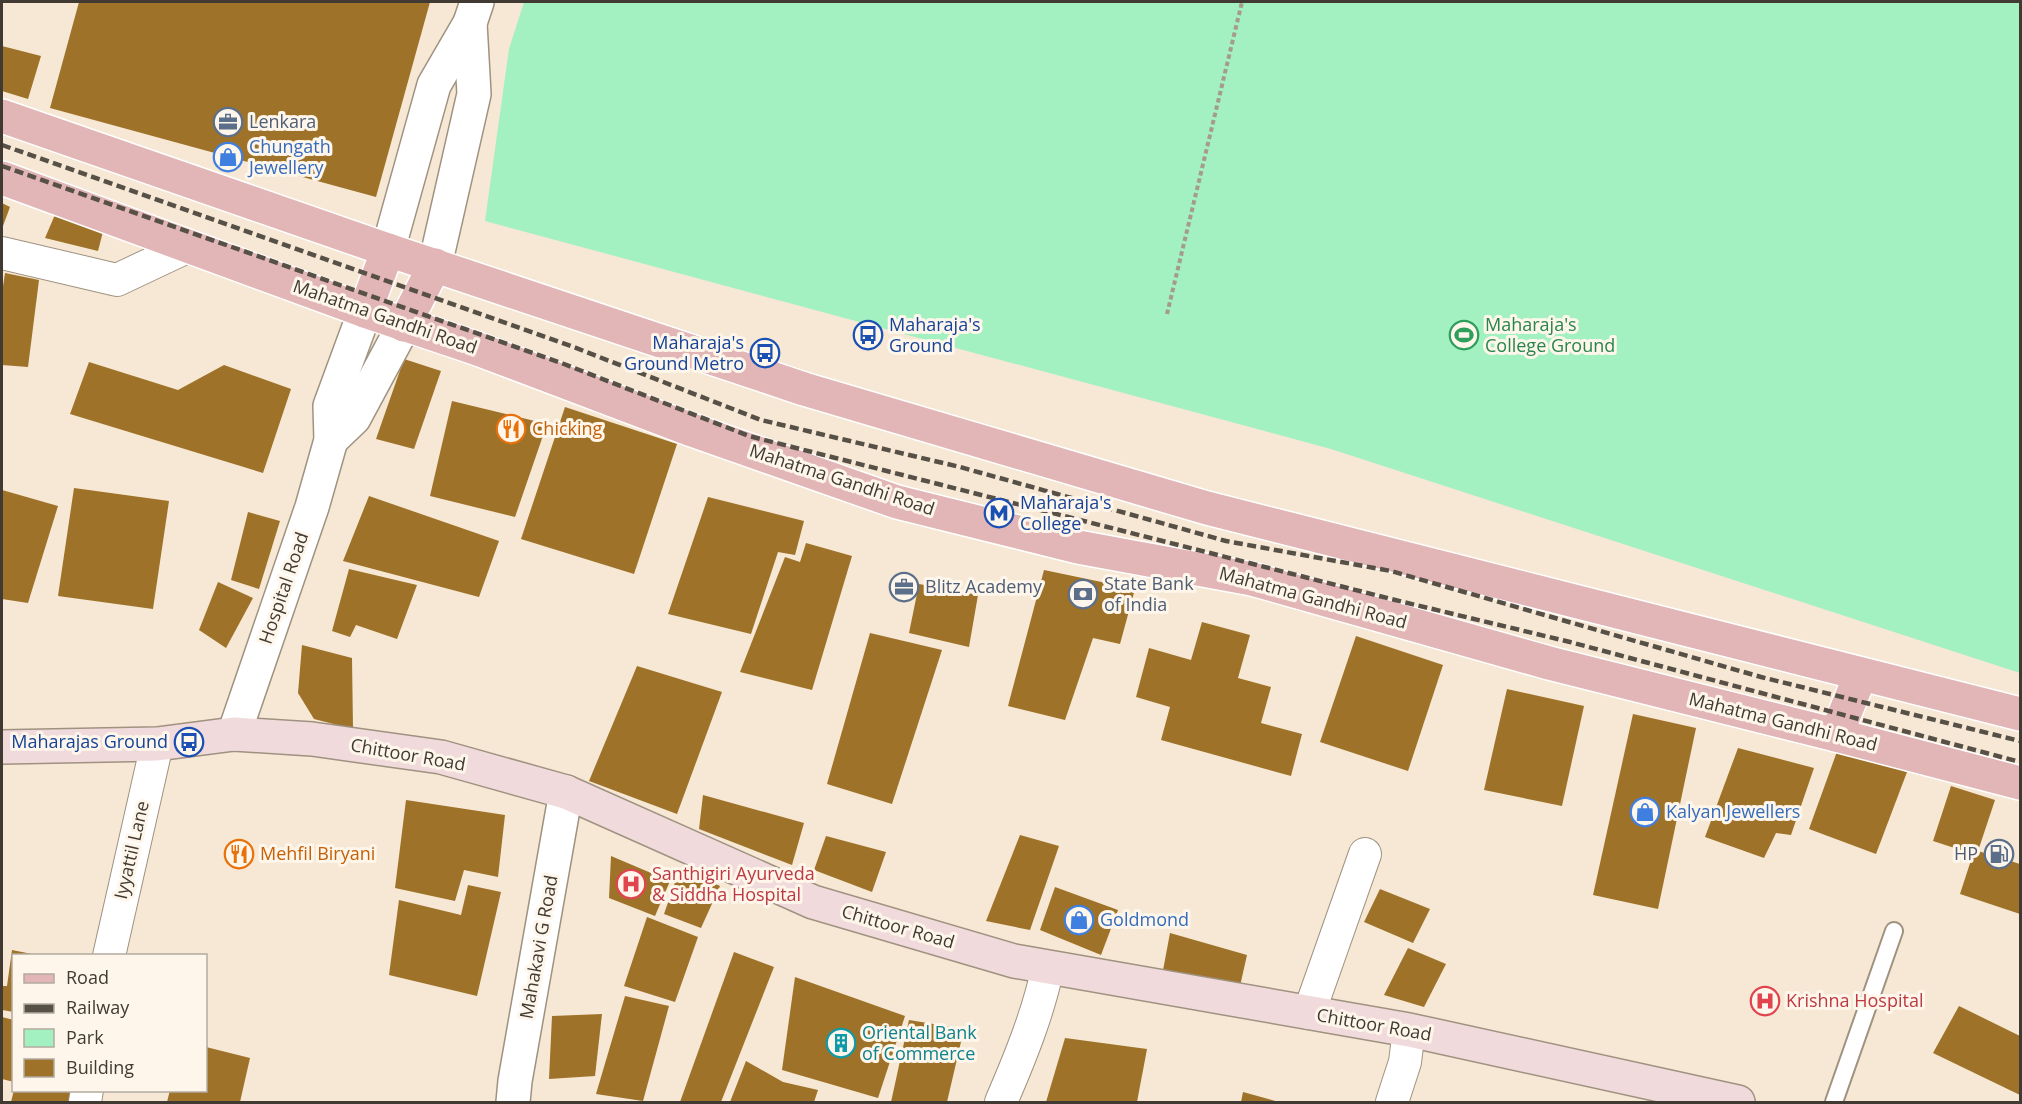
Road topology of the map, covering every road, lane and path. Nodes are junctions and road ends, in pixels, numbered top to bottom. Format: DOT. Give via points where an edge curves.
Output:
graph roads {
  1 [pos="1242,2"];
  2 [pos="474,12"];
  3 [pos="2,116"];
  4 [pos="2,178"];
  5 [pos="189,246"];
  6 [pos="388,250"];
  7 [pos="2,253"];
  8 [pos="435,265"];
  9 [pos="364,311"];
  10 [pos="1167,314"];
  11 [pos="404,325"];
  12 [pos="331,440"];
  13 [pos="1861,674"];
  14 [pos="2020,714"];
  15 [pos="234,734"];
  16 [pos="1836,735"];
  17 [pos="157,744"];
  18 [pos="2,747"];
  19 [pos="2020,783"];
  20 [pos="566,792"];
  21 [pos="1365,854"];
  22 [pos="1894,931"];
  23 [pos="109,954"];
  24 [pos="1048,967"];
  25 [pos="1309,1013"];
  26 [pos="1409,1030"];
  27 [pos="1728,1101"];
  28 [pos="513,1102"];
  29 [pos="1002,1102"];
  30 [pos="1392,1102"];
  31 [pos="1834,1102"];
  1 -- 10 [label="path"];
  2 -- 6 [label="street" via="434,85"];
  2 -- 8 [label="street" via="474,94"];
  3 -- 6 [label="main road"];
  4 -- 5 [label="main road, Mahatma Gandhi Road"];
  5 -- 7 [label="street" via="117,280"];
  5 -- 9 [label="main road, Mahatma Gandhi Road"];
  6 -- 8 [label="main road"];
  6 -- 9 [label="main road"];
  8 -- 11 [label="main road"];
  8 -- 13 [label="main road" via="804,389 1207,508"];
  9 -- 11 [label="main road, Mahatma Gandhi Road"];
  9 -- 12 [label="street, Hospital Road" via="330,406"];
  11 -- 12 [label="street" via="354,418"];
  11 -- 16 [label="main road, Mahatma Gandhi Road" via="897,502 1078,547 1252,579 1549,663"];
  12 -- 15 [label="street, Hospital Road"];
  13 -- 14 [label="main road"];
  13 -- 16 [label="main road"];
  15 -- 17 [label="main road, Chittoor Road"];
  15 -- 20 [label="main road, Chittoor Road" via="312,739 441,757"];
  16 -- 19 [label="main road, Mahatma Gandhi Road"];
  17 -- 18 [label="main road, Chittoor Road"];
  17 -- 23 [label="street, Iyyattil Lane"];
  20 -- 24 [label="main road, Chittoor Road" via="813,902 1014,961"];
  20 -- 28 [label="street, Mahakavi G Road"];
  21 -- 25 [label="street"];
  22 -- 31 [label="lane"];
  24 -- 25 [label="main road, Chittoor Road"];
  24 -- 29 [label="street" via="1032,1027"];
  25 -- 26 [label="main road, Chittoor Road"];
  26 -- 27 [label="main road, Chittoor Road"];
  26 -- 30 [label="street" via="1405,1062"];
}
